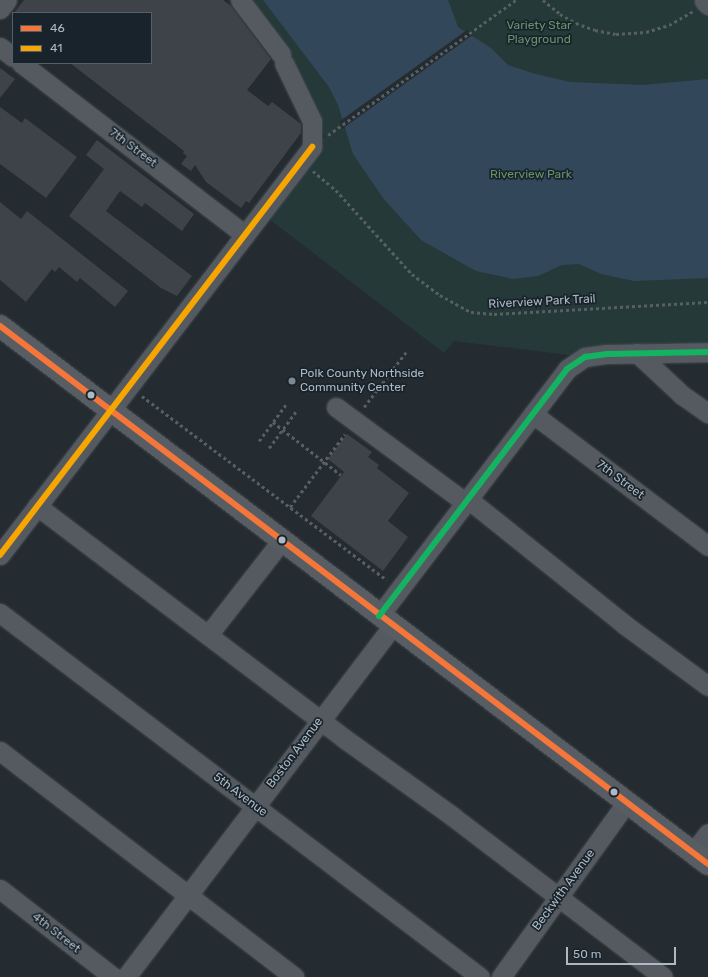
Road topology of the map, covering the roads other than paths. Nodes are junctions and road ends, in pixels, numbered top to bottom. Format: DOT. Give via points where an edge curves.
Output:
graph roads {
  1 [pos="7,0"];
  2 [pos="240,0"];
  3 [pos="0,9"];
  4 [pos="0,47"];
  5 [pos="12,56"];
  6 [pos="22,64"];
  7 [pos="245,235"];
  8 [pos="0,326"];
  9 [pos="708,352"];
  10 [pos="637,353"];
  11 [pos="336,407"];
  12 [pos="111,411"];
  13 [pos="708,413"];
  14 [pos="533,414"];
  15 [pos="466,501"];
  16 [pos="37,506"];
  17 [pos="282,540"];
  18 [pos="708,546"];
  19 [pos="0,555"];
  20 [pos="0,613"];
  21 [pos="385,621"];
  22 [pos="208,636"];
  23 [pos="708,686"];
  24 [pos="320,720"];
  25 [pos="0,751"];
  26 [pos="626,803"];
  27 [pos="255,807"];
  28 [pos="708,833"];
  29 [pos="700,859"];
  30 [pos="0,889"];
  31 [pos="188,895"];
  32 [pos="558,898"];
  33 [pos="113,977"];
  34 [pos="126,977"];
  35 [pos="294,977"];
  36 [pos="480,977"];
  37 [pos="501,977"];
  38 [pos="662,977"];
  1 -- 3 [label="street"];
  2 -- 7 [label="street" via="282,59 312,121 319,142"];
  4 -- 5 [label="street"];
  6 -- 7 [label="street, 7th Street"];
  7 -- 12 [label="street"];
  8 -- 12 [label="main road"];
  9 -- 10 [label="street, Boston Avenue"];
  10 -- 13 [label="street" via="682,395"];
  10 -- 14 [label="street, Boston Avenue" via="585,357 567,369"];
  11 -- 15 [label="street"];
  12 -- 16 [label="street"];
  12 -- 17 [label="main road"];
  14 -- 15 [label="street, Boston Avenue"];
  14 -- 18 [label="street, 7th Street"];
  15 -- 21 [label="street, Boston Avenue"];
  15 -- 23 [label="street"];
  16 -- 19 [label="street"];
  16 -- 22 [label="street"];
  17 -- 21 [label="main road"];
  17 -- 22 [label="street"];
  20 -- 27 [label="street, 5th Avenue"];
  21 -- 24 [label="street, Boston Avenue"];
  21 -- 26 [label="main road"];
  22 -- 24 [label="street"];
  24 -- 27 [label="street, Boston Avenue"];
  24 -- 32 [label="street" via="407,782"];
  25 -- 31 [label="street"];
  26 -- 29 [label="main road"];
  26 -- 32 [label="street, Beckwith Avenue"];
  27 -- 31 [label="street, Boston Avenue"];
  27 -- 36 [label="street, 5th Avenue"];
  28 -- 29 [label="street"];
  30 -- 33 [label="street, 4th Street"];
  31 -- 34 [label="street, Boston Avenue"];
  31 -- 35 [label="street"];
  32 -- 37 [label="street, Beckwith Avenue"];
  32 -- 38 [label="street"];
}
